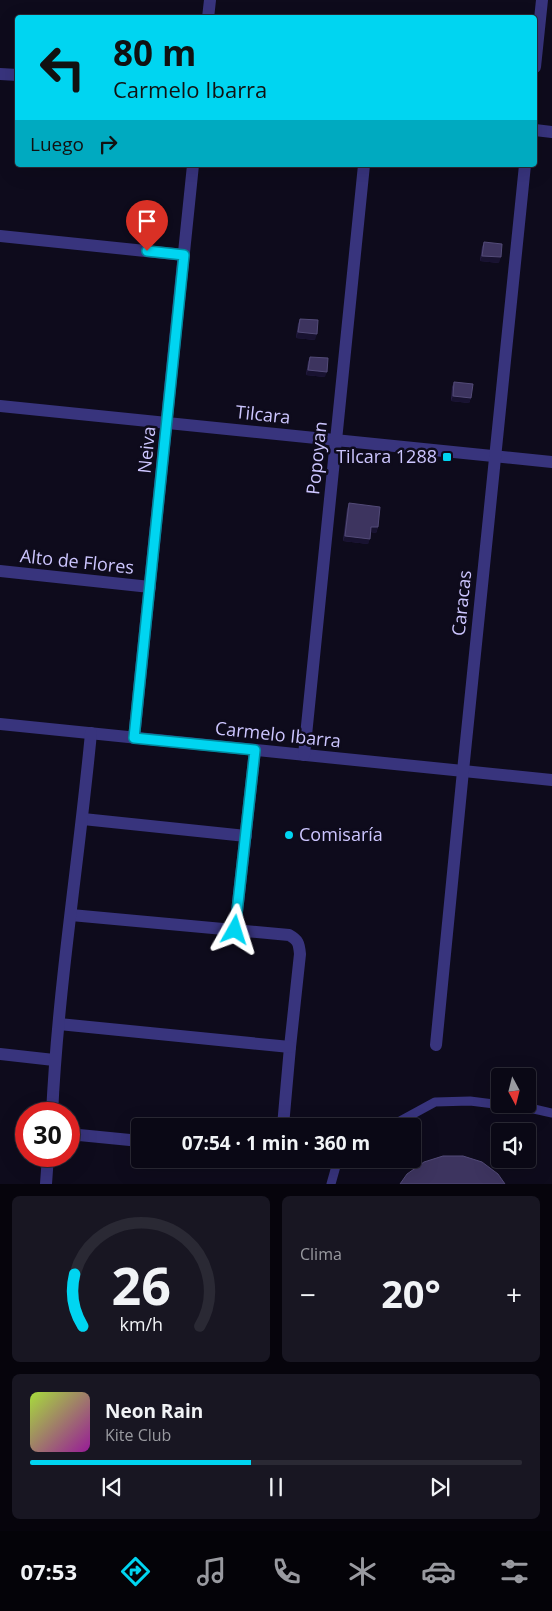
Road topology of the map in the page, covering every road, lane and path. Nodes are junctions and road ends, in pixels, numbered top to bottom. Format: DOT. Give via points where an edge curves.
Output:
graph roads {
  1 [pos="210,0"];
  2 [pos="542,0"];
  3 [pos="208,15"];
  4 [pos="537,48"];
  5 [pos="0,74"];
  6 [pos="15,76"];
  7 [pos="537,130"];
  8 [pos="552,132"];
  9 [pos="193,167"];
  10 [pos="364,167"];
  11 [pos="525,167"];
  12 [pos="0,236"];
  13 [pos="184,255"];
  14 [pos="0,406"];
  15 [pos="167,424"];
  16 [pos="336,440"];
  17 [pos="495,456"];
  18 [pos="552,462"];
  19 [pos="0,571"];
  20 [pos="150,587"];
  21 [pos="0,724"];
  22 [pos="91,733"];
  23 [pos="134,738"];
  24 [pos="255,750"];
  25 [pos="304,755"];
  26 [pos="462,771"];
  27 [pos="552,780"];
  28 [pos="83,819"];
  29 [pos="246,836"];
  30 [pos="71,915"];
  31 [pos="235,930"];
  32 [pos="59,1024"];
  33 [pos="436,1045"];
  34 [pos="290,1047"];
  35 [pos="0,1054"];
  36 [pos="54,1060"];
  37 [pos="52,1102"];
  38 [pos="552,1113"];
  39 [pos="284,1118"];
  40 [pos="406,1118"];
  41 [pos="80,1135"];
  42 [pos="131,1140"];
  43 [pos="47,1167"];
  44 [pos="335,1168"];
  45 [pos="46,1184"];
  46 [pos="331,1184"];
  1 -- 3 [label="street"];
  2 -- 4 [label="street"];
  5 -- 6 [label="street"];
  7 -- 8 [label="street"];
  9 -- 13 [label="street, Neiva"];
  10 -- 16 [label="street, Popoyan"];
  11 -- 17 [label="street, Caracas"];
  12 -- 13 [label="street"];
  13 -- 15 [label="street, Neiva"];
  14 -- 15 [label="street, Tilcara"];
  15 -- 16 [label="street, Tilcara"];
  15 -- 20 [label="street, Neiva"];
  16 -- 17 [label="street, Tilcara"];
  16 -- 25 [label="street, Popoyan"];
  17 -- 18 [label="street, Tilcara"];
  17 -- 26 [label="street, Caracas"];
  19 -- 20 [label="street, Alto de Flores"];
  20 -- 23 [label="street, Neiva"];
  21 -- 22 [label="street, Carmelo Ibarra"];
  22 -- 23 [label="street, Carmelo Ibarra"];
  22 -- 28 [label="street"];
  23 -- 24 [label="street, Carmelo Ibarra"];
  24 -- 25 [label="street, Carmelo Ibarra"];
  24 -- 29 [label="street"];
  25 -- 26 [label="street, Carmelo Ibarra"];
  26 -- 27 [label="street, Carmelo Ibarra"];
  26 -- 33 [label="street, Caracas"];
  28 -- 29 [label="street"];
  28 -- 30 [label="street"];
  29 -- 31 [label="street"];
  30 -- 31 [label="street"];
  30 -- 32 [label="street"];
  31 -- 34 [label="street" via="288,934 299,944"];
  32 -- 34 [label="street"];
  32 -- 36 [label="street"];
  34 -- 39 [label="street"];
  35 -- 36 [label="street"];
  36 -- 37 [label="street"];
  38 -- 40 [label="lane" via="470,1101 435,1102"];
  41 -- 42 [label="street"];
  43 -- 45 [label="street"];
  44 -- 46 [label="lane"];
}
